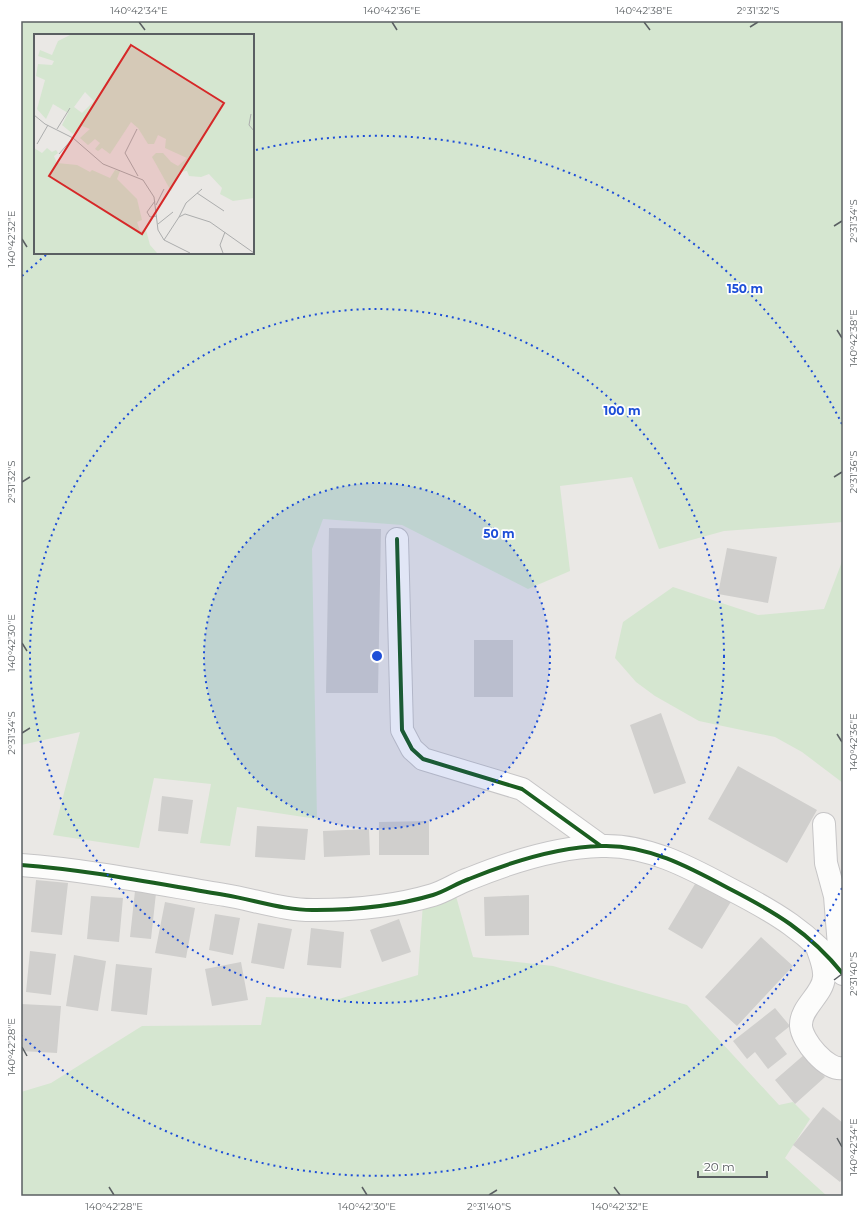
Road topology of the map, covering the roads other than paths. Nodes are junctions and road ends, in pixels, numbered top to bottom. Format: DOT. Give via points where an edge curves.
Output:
graph roads {
  1 [pos="397,539"];
  2 [pos="824,824"];
  3 [pos="601,846"];
  4 [pos="21,865"];
  5 [pos="816,944"];
  6 [pos="842,972"];
  7 [pos="843,1068"];
  1 -- 3 [label="street" via="402,730 412,748 423,759 522,789"];
  2 -- 6 [label="street" via="826,863 835,896"];
  3 -- 4 [label="street" via="530,857 468,879 435,894 390,904 314,910 147,882"];
  3 -- 5 [label="street" via="650,852 695,870 767,908 791,923"];
  5 -- 6 [label="street"];
  5 -- 7 [label="street" via="824,976 822,987 803,1014 801,1026 812,1050 824,1062 836,1069"];
}
